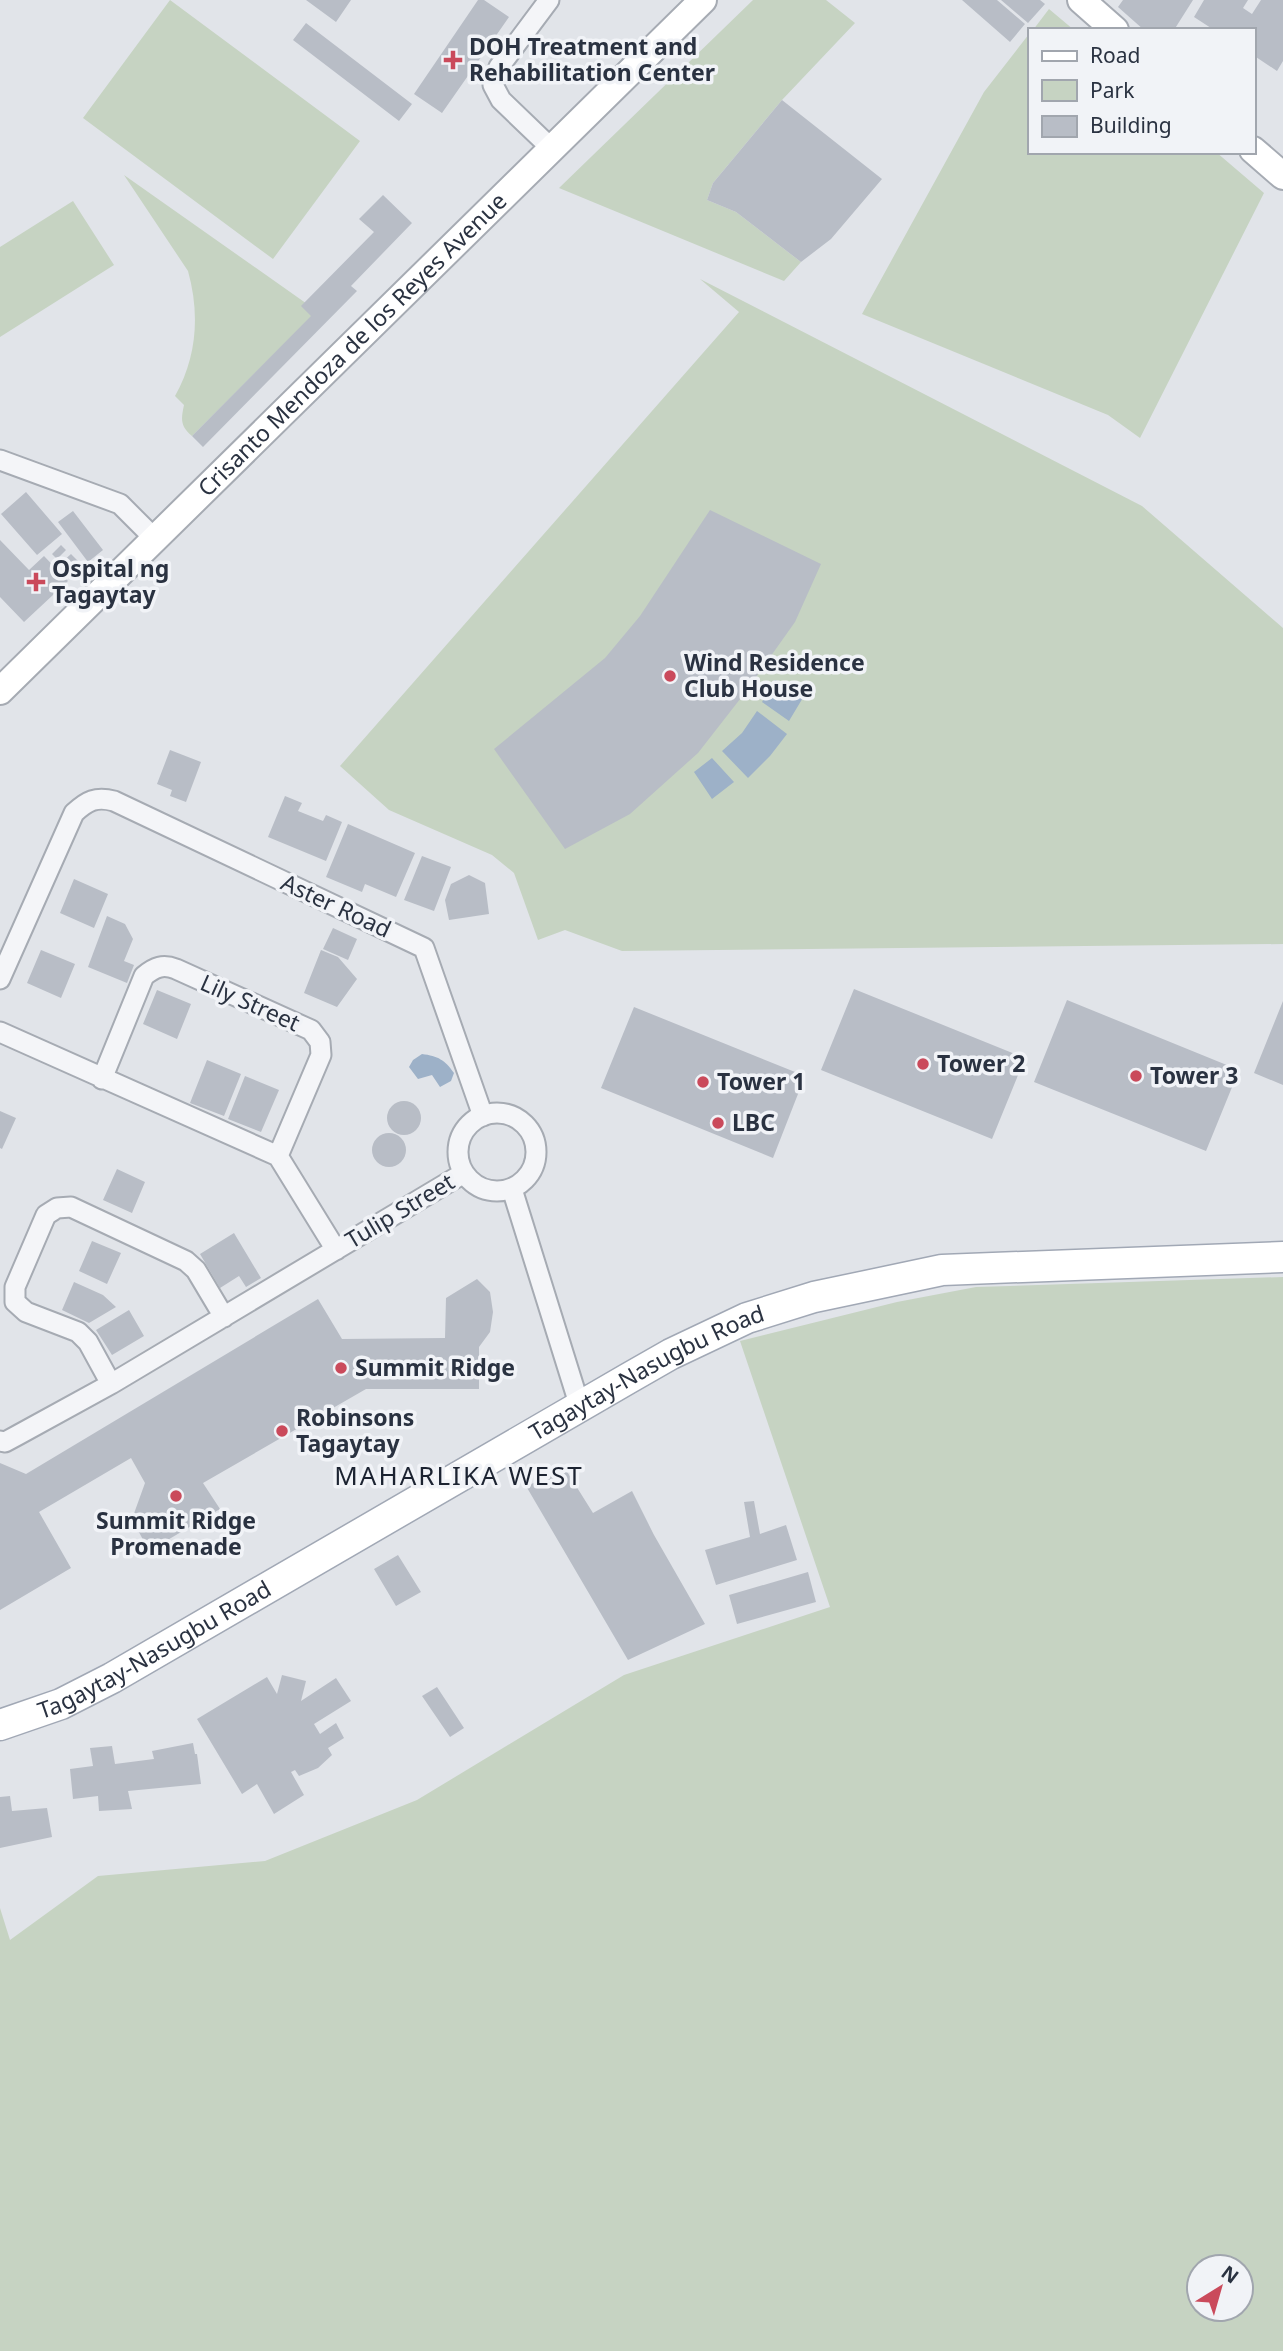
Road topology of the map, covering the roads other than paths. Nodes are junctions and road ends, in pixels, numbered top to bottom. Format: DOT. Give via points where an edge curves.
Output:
graph roads {
  1 [pos="549,0"];
  2 [pos="703,0"];
  3 [pos="1081,0"];
  4 [pos="1113,28"];
  5 [pos="551,148"];
  6 [pos="1255,152"];
  7 [pos="1283,176"];
  8 [pos="0,460"];
  9 [pos="154,538"];
  10 [pos="0,691"];
  11 [pos="0,979"];
  12 [pos="0,1032"];
  13 [pos="102,1079"];
  14 [pos="483,1116"];
  15 [pos="278,1157"];
  16 [pos="464,1173"];
  17 [pos="512,1189"];
  18 [pos="335,1250"];
  19 [pos="1283,1257"];
  20 [pos="224,1317"];
  21 [pos="111,1384"];
  22 [pos="580,1407"];
  23 [pos="0,1441"];
  24 [pos="0,1726"];
  1 -- 5 [label="street" via="499,67 493,85 501,100"];
  2 -- 5 [label="main road, Crisanto Mendoza de los Reyes Avenue"];
  3 -- 4 [label="main road"];
  5 -- 9 [label="main road, Crisanto Mendoza de los Reyes Avenue"];
  6 -- 7 [label="main road"];
  8 -- 9 [label="street" via="120,504"];
  9 -- 10 [label="main road, Crisanto Mendoza de los Reyes Avenue"];
  11 -- 14 [label="street, Aster Road" via="74,813 100,797 424,948"];
  12 -- 13 [label="street"];
  13 -- 15 [label="street"];
  13 -- 15 [label="street, Lily Street" via="144,976 153,968 176,969 311,1030 320,1042 321,1055"];
  14 -- 16 [label="street" via="465,1129 460,1140 459,1163"];
  14 -- 17 [label="street" via="510,1115 531,1132 536,1144 532,1171"];
  15 -- 18 [label="street, Tulip Street"];
  16 -- 17 [label="street" via="485,1190"];
  16 -- 18 [label="street, Tulip Street"];
  17 -- 22 [label="street"];
  18 -- 20 [label="street, Tulip Street"];
  19 -- 22 [label="main road, Tagaytay-Nasugbu Road" via="1020,1265 942,1270 895,1279 747,1318 671,1354"];
  20 -- 21 [label="street, Tulip Street"];
  20 -- 21 [label="street" via="186,1261 71,1207 57,1208 46,1215 15,1287 15,1302 26,1312 78,1332"];
  21 -- 23 [label="street, Tulip Street" via="18,1436"];
  22 -- 24 [label="main road, Tagaytay-Nasugbu Road" via="145,1661 61,1704"];
}
